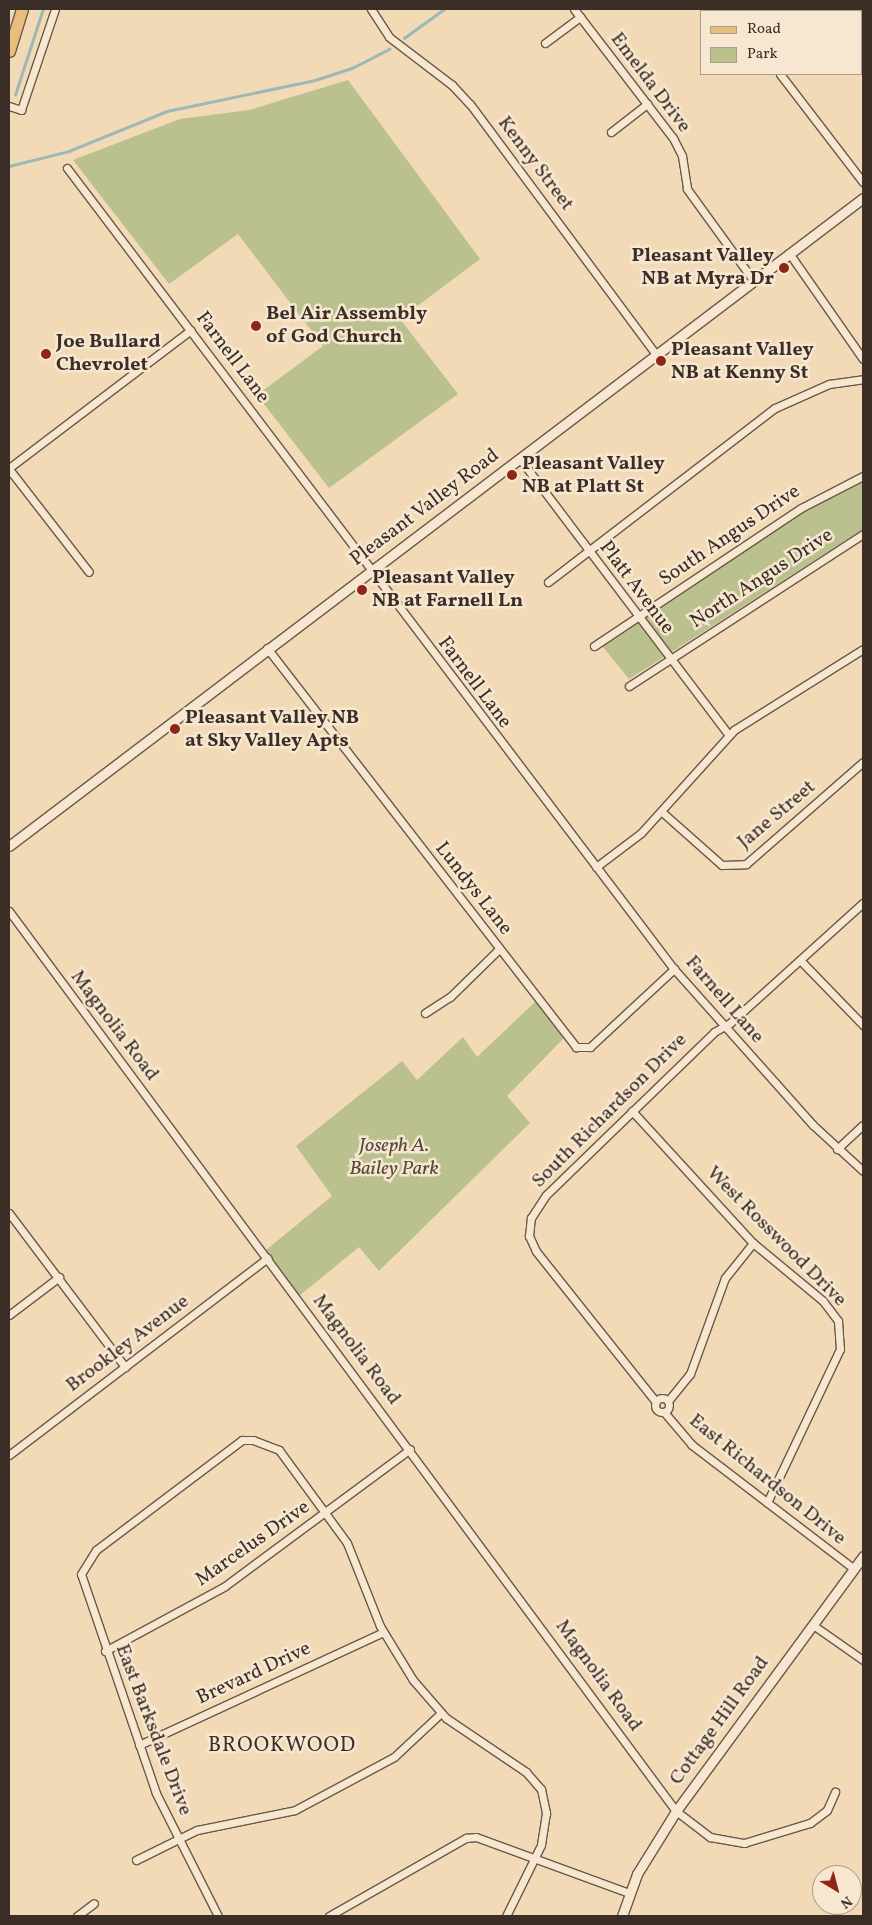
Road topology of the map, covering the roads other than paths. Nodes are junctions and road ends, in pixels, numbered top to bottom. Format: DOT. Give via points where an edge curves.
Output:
graph roads {
  1 [pos="22,9"];
  2 [pos="55,9"];
  3 [pos="371,9"];
  4 [pos="574,9"];
  5 [pos="580,17"];
  6 [pos="545,43"];
  7 [pos="9,51"];
  8 [pos="781,75"];
  9 [pos="647,104"];
  10 [pos="9,106"];
  11 [pos="611,132"];
  12 [pos="67,168"];
  13 [pos="863,182"];
  14 [pos="863,198"];
  15 [pos="790,254"];
  16 [pos="753,280"];
  17 [pos="191,330"];
  18 [pos="656,354"];
  19 [pos="863,359"];
  20 [pos="863,379"];
  21 [pos="520,460"];
  22 [pos="9,468"];
  23 [pos="863,476"];
  24 [pos="863,534"];
  25 [pos="588,552"];
  26 [pos="370,571"];
  27 [pos="89,572"];
  28 [pos="548,582"];
  29 [pos="637,618"];
  30 [pos="594,646"];
  31 [pos="267,648"];
  32 [pos="863,650"];
  33 [pos="669,659"];
  34 [pos="629,686"];
  35 [pos="729,735"];
  36 [pos="863,762"];
  37 [pos="662,812"];
  38 [pos="9,846"];
  39 [pos="596,867"];
  40 [pos="863,903"];
  41 [pos="9,911"];
  42 [pos="499,949"];
  43 [pos="800,960"];
  44 [pos="674,969"];
  45 [pos="426,1013"];
  46 [pos="863,1025"];
  47 [pos="724,1027"];
  48 [pos="632,1112"];
  49 [pos="863,1125"];
  50 [pos="837,1149"];
  51 [pos="863,1171"];
  52 [pos="9,1213"];
  53 [pos="753,1243"];
  54 [pos="268,1258"];
  55 [pos="59,1277"];
  56 [pos="9,1315"];
  57 [pos="125,1367"];
  58 [pos="668,1401"];
  59 [pos="656,1402"];
  60 [pos="664,1412"];
  61 [pos="410,1449"];
  62 [pos="9,1455"];
  63 [pos="768,1504"];
  64 [pos="326,1513"];
  65 [pos="863,1556"];
  66 [pos="854,1569"];
  67 [pos="813,1625"];
  68 [pos="383,1632"];
  69 [pos="105,1651"];
  70 [pos="863,1660"];
  71 [pos="441,1713"];
  72 [pos="139,1745"];
  73 [pos="835,1792"];
  74 [pos="676,1811"];
  75 [pos="178,1839"];
  76 [pos="535,1858"];
  77 [pos="136,1860"];
  78 [pos="629,1893"];
  79 [pos="94,1903"];
  80 [pos="77,1916"];
  81 [pos="218,1916"];
  82 [pos="329,1916"];
  83 [pos="506,1916"];
  84 [pos="622,1916"];
  1 -- 7 [label="main road"];
  2 -- 10 [label="street" via="21,110"];
  3 -- 18 [label="street, Kenny Street" via="389,37 452,85 470,104"];
  4 -- 5 [label="street, Emelda Drive"];
  5 -- 6 [label="street"];
  5 -- 9 [label="street, Emelda Drive"];
  8 -- 13 [label="street"];
  9 -- 11 [label="street"];
  9 -- 16 [label="street, Emelda Drive" via="682,156 687,189"];
  12 -- 17 [label="street, Farnell Lane"];
  14 -- 15 [label="street, Pleasant Valley Road"];
  15 -- 16 [label="street, Pleasant Valley Road"];
  15 -- 19 [label="street"];
  16 -- 18 [label="street, Pleasant Valley Road"];
  17 -- 22 [label="street"];
  17 -- 26 [label="street, Farnell Lane"];
  18 -- 21 [label="street, Pleasant Valley Road"];
  20 -- 25 [label="street" via="829,384 775,408"];
  21 -- 25 [label="street, Platt Avenue"];
  21 -- 26 [label="street, Pleasant Valley Road"];
  22 -- 27 [label="street"];
  23 -- 29 [label="street, South Angus Drive" via="808,504"];
  24 -- 33 [label="street, North Angus Drive"];
  25 -- 28 [label="street"];
  25 -- 29 [label="street, Platt Avenue"];
  26 -- 31 [label="street, Pleasant Valley Road"];
  26 -- 39 [label="street, Farnell Lane"];
  29 -- 30 [label="street, South Angus Drive"];
  29 -- 33 [label="street, Platt Avenue"];
  31 -- 38 [label="street, Pleasant Valley Road"];
  31 -- 42 [label="street, Lundys Lane"];
  32 -- 35 [label="street"];
  33 -- 34 [label="street, North Angus Drive"];
  33 -- 35 [label="street, Platt Avenue"];
  35 -- 37 [label="street"];
  36 -- 37 [label="street, Jane Street" via="746,864 722,865"];
  37 -- 39 [label="street"];
  39 -- 44 [label="street, Farnell Lane"];
  40 -- 43 [label="street, South Richardson Drive"];
  41 -- 54 [label="street, Magnolia Road"];
  42 -- 44 [label="street, Lundys Lane" via="576,1047 590,1047"];
  42 -- 45 [label="street" via="450,997"];
  43 -- 46 [label="street" via="846,1012"];
  43 -- 47 [label="street, South Richardson Drive"];
  44 -- 47 [label="street, Farnell Lane"];
  47 -- 48 [label="street, South Richardson Drive"];
  47 -- 50 [label="street, Farnell Lane"];
  48 -- 53 [label="street, West Rosswood Drive"];
  48 -- 59 [label="street, South Richardson Drive" via="546,1195 531,1218 532,1244"];
  49 -- 50 [label="street"];
  50 -- 51 [label="street, Farnell Lane"];
  52 -- 55 [label="street"];
  53 -- 58 [label="street" via="725,1278 690,1374"];
  53 -- 63 [label="street, West Rosswood Drive" via="834,1313 842,1334 840,1349"];
  54 -- 57 [label="street, Brookley Avenue"];
  54 -- 61 [label="street, Magnolia Road"];
  55 -- 56 [label="street"];
  55 -- 57 [label="street"];
  57 -- 62 [label="street, Brookley Avenue"];
  58 -- 59 [label="street"];
  58 -- 60 [label="street"];
  59 -- 60 [label="street, East Richardson Drive" via="657,1410"];
  60 -- 63 [label="street, East Richardson Drive" via="692,1445"];
  61 -- 64 [label="street, Marcelus Drive"];
  61 -- 74 [label="street, Magnolia Road"];
  63 -- 66 [label="street, East Richardson Drive"];
  64 -- 68 [label="street" via="347,1543"];
  64 -- 69 [label="street, Marcelus Drive" via="226,1586"];
  64 -- 69 [label="street, East Barksdale Drive" via="279,1450 270,1443 246,1440 94,1552 85,1562 82,1585"];
  65 -- 66 [label="street, Cottage Hill Road"];
  66 -- 67 [label="street, Cottage Hill Road"];
  67 -- 70 [label="street"];
  67 -- 74 [label="street, Cottage Hill Road"];
  68 -- 71 [label="street" via="413,1680"];
  68 -- 72 [label="street, Brevard Drive"];
  69 -- 72 [label="street, East Barksdale Drive"];
  71 -- 75 [label="street" via="394,1757 295,1810 210,1826"];
  71 -- 76 [label="street" via="526,1772 541,1789 545,1827"];
  72 -- 75 [label="street, East Barksdale Drive"];
  73 -- 74 [label="street, Magnolia Road" via="827,1810 810,1823 744,1843 710,1837"];
  74 -- 78 [label="street, Cottage Hill Road"];
  75 -- 77 [label="street"];
  75 -- 81 [label="street, East Barksdale Drive"];
  76 -- 78 [label="street"];
  76 -- 82 [label="street" via="487,1839 466,1838"];
  76 -- 83 [label="street"];
  78 -- 84 [label="street, Cottage Hill Road"];
  79 -- 80 [label="street"];
}
